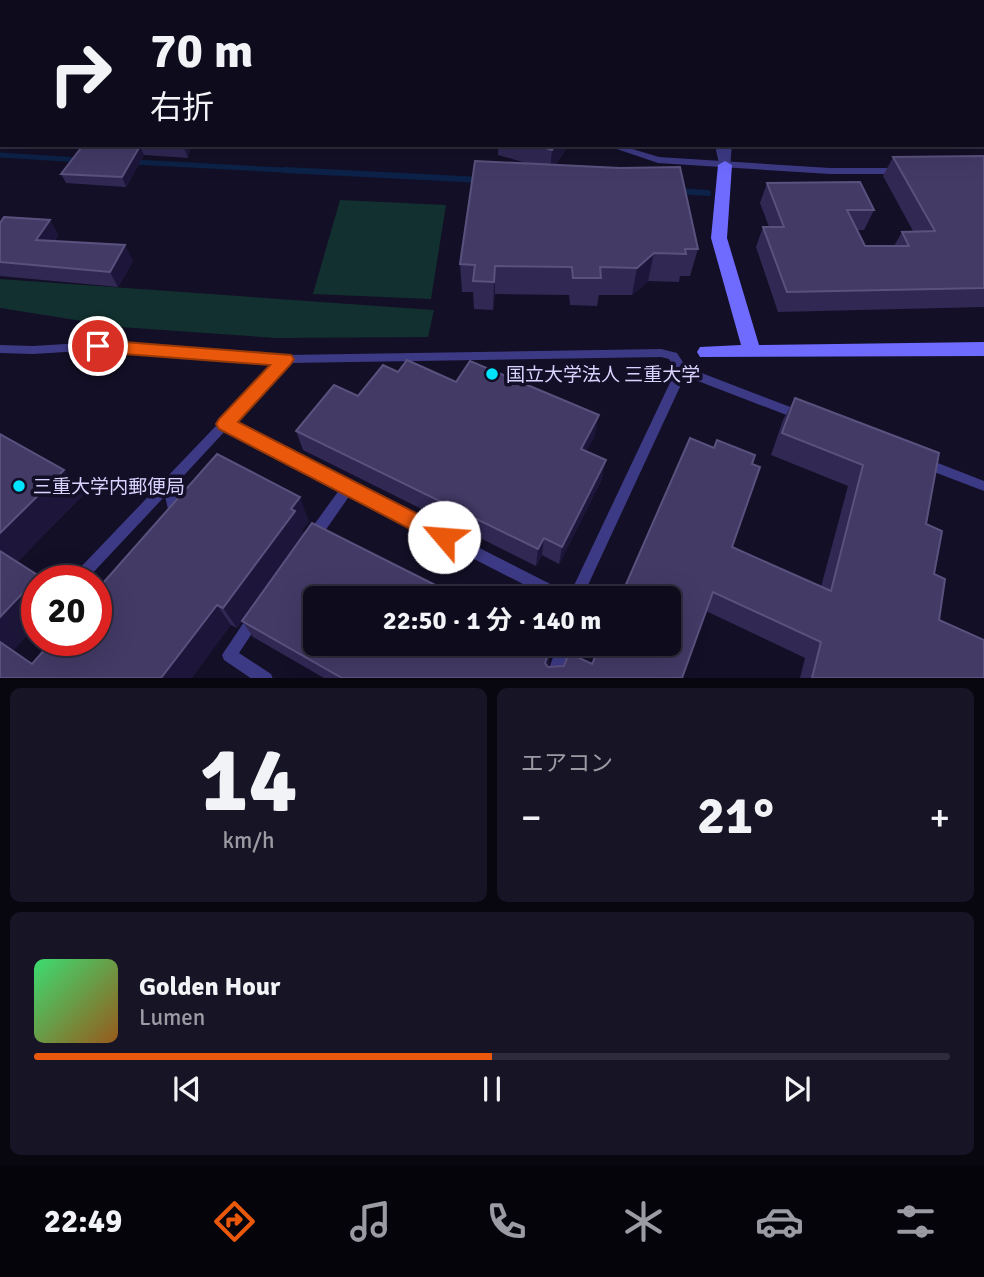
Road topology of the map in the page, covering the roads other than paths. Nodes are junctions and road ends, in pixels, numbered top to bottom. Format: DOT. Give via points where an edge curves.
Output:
graph roads {
  1 [pos="616,147"];
  2 [pos="724,147"];
  3 [pos="725,165"];
  4 [pos="907,171"];
  5 [pos="0,349"];
  6 [pos="984,349"];
  7 [pos="752,351"];
  8 [pos="706,352"];
  9 [pos="286,359"];
  10 [pos="682,370"];
  11 [pos="820,423"];
  12 [pos="225,424"];
  13 [pos="908,457"];
  14 [pos="169,483"];
  15 [pos="984,486"];
  16 [pos="348,488"];
  17 [pos="177,527"];
  18 [pos="309,544"];
  19 [pos="92,565"];
  20 [pos="540,586"];
  21 [pos="581,586"];
  22 [pos="261,611"];
  23 [pos="560,656"];
  24 [pos="266,678"];
  25 [pos="552,678"];
  1 -- 3 [label="lane" via="658,160"];
  2 -- 3 [label="street"];
  3 -- 4 [label="lane"];
  3 -- 7 [label="street" via="719,238"];
  5 -- 9 [label="lane" via="98,346"];
  6 -- 7 [label="street"];
  7 -- 8 [label="street"];
  9 -- 10 [label="lane" via="661,353 673,356"];
  9 -- 12 [label="lane"];
  10 -- 11 [label="lane"];
  10 -- 21 [label="lane"];
  12 -- 14 [label="lane"];
  12 -- 16 [label="lane"];
  13 -- 15 [label="lane"];
  14 -- 17 [label="lane"];
  14 -- 19 [label="lane"];
  16 -- 18 [label="lane"];
  16 -- 20 [label="lane"];
  22 -- 24 [label="lane" via="229,655"];
  23 -- 25 [label="lane"];
}
